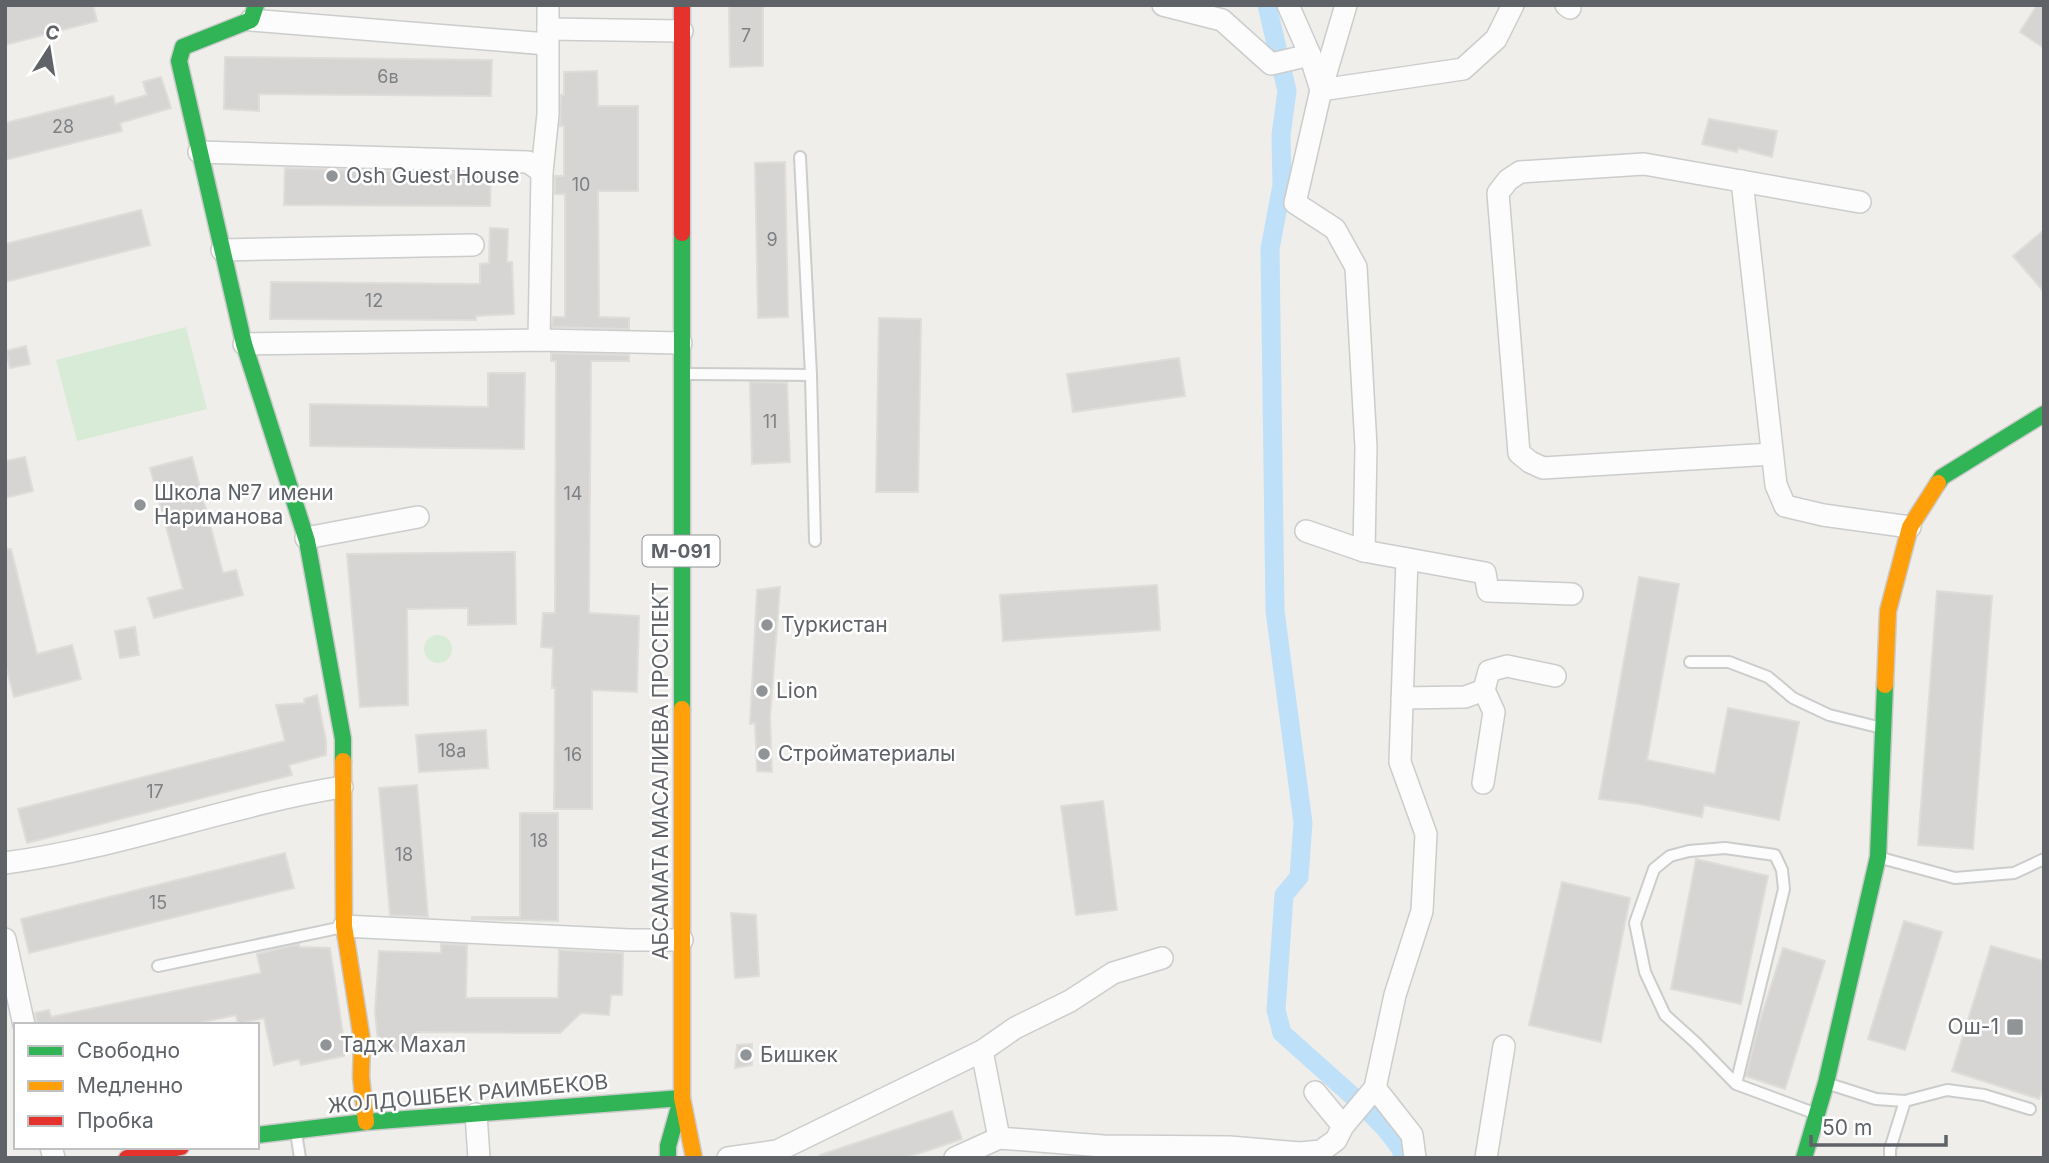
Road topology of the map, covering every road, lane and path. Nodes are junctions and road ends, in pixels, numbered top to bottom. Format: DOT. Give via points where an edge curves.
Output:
graph roads {
  1 [pos="548,5"];
  2 [pos="682,5"];
  3 [pos="1163,5"];
  4 [pos="1288,5"];
  5 [pos="1346,5"];
  6 [pos="1513,5"];
  7 [pos="253,13"];
  8 [pos="682,31"];
  9 [pos="547,36"];
  10 [pos="1291,60"];
  11 [pos="1321,90"];
  12 [pos="199,152"];
  13 [pos="800,158"];
  14 [pos="542,172"];
  15 [pos="1742,181"];
  16 [pos="1860,202"];
  17 [pos="473,245"];
  18 [pos="222,250"];
  19 [pos="539,340"];
  20 [pos="681,343"];
  21 [pos="244,344"];
  22 [pos="681,374"];
  23 [pos="811,375"];
  24 [pos="2044,414"];
  25 [pos="1772,454"];
  26 [pos="418,517"];
  27 [pos="1910,527"];
  28 [pos="1306,531"];
  29 [pos="306,538"];
  30 [pos="815,541"];
  31 [pos="1364,551"];
  32 [pos="1407,559"];
  33 [pos="1572,594"];
  34 [pos="1690,662"];
  35 [pos="1555,676"];
  36 [pos="1484,690"];
  37 [pos="1402,698"];
  38 [pos="1885,729"];
  39 [pos="1483,783"];
  40 [pos="342,787"];
  41 [pos="1878,857"];
  42 [pos="2044,859"];
  43 [pos="5,863"];
  44 [pos="344,926"];
  45 [pos="5,939"];
  46 [pos="682,940"];
  47 [pos="1162,958"];
  48 [pos="158,966"];
  49 [pos="24,1023"];
  50 [pos="1504,1046"];
  51 [pos="982,1051"];
  52 [pos="1826,1083"];
  53 [pos="1737,1084"];
  54 [pos="1315,1092"];
  55 [pos="1371,1092"];
  56 [pos="682,1098"];
  57 [pos="1905,1101"];
  58 [pos="2030,1109"];
  59 [pos="476,1114"];
  60 [pos="1817,1114"];
  61 [pos="1347,1119"];
  62 [pos="366,1122"];
  63 [pos="296,1129"];
  64 [pos="259,1135"];
  65 [pos="999,1138"];
  66 [pos="171,1149"];
  67 [pos="779,1154"];
  68 [pos="127,1158"];
  69 [pos="300,1158"];
  70 [pos="479,1158"];
  71 [pos="668,1158"];
  72 [pos="694,1158"];
  73 [pos="728,1158"];
  74 [pos="955,1158"];
  75 [pos="1415,1158"];
  76 [pos="1486,1158"];
  77 [pos="1804,1158"];
  78 [pos="1890,1158"];
  1 -- 9 [label="street"];
  2 -- 8 [label="street, АБСАМАТА МАСАЛИЕВА ПРОСПЕКТ / М-091"];
  3 -- 10 [label="street" via="1222,20"];
  4 -- 10 [label="street"];
  5 -- 11 [label="street"];
  6 -- 11 [label="street" via="1496,39 1463,69"];
  7 -- 9 [label="street"];
  7 -- 12 [label="street" via="183,47 179,61"];
  8 -- 9 [label="street"];
  8 -- 20 [label="street, АБСАМАТА МАСАЛИЕВА ПРОСПЕКТ / М-091"];
  9 -- 14 [label="street" via="548,114"];
  10 -- 11 [label="street"];
  11 -- 31 [label="street" via="1295,204 1335,229 1356,267 1366,447"];
  12 -- 14 [label="street" via="528,162"];
  12 -- 18 [label="street"];
  13 -- 23 [label="lane"];
  14 -- 19 [label="street"];
  15 -- 16 [label="street"];
  15 -- 25 [label="street"];
  15 -- 25 [label="street" via="1644,164 1520,172 1508,180 1499,193 1519,453 1544,468"];
  17 -- 18 [label="street"];
  18 -- 21 [label="street"];
  19 -- 20 [label="street"];
  19 -- 21 [label="street"];
  20 -- 22 [label="street, АБСАМАТА МАСАЛИЕВА ПРОСПЕКТ / М-091"];
  21 -- 29 [label="street"];
  22 -- 23 [label="lane"];
  22 -- 46 [label="street, АБСАМАТА МАСАЛИЕВА ПРОСПЕКТ / М-091"];
  23 -- 30 [label="lane"];
  24 -- 27 [label="street" via="1942,477"];
  25 -- 27 [label="street" via="1776,485 1785,506"];
  26 -- 29 [label="street"];
  27 -- 38 [label="street" via="1888,611"];
  28 -- 31 [label="street"];
  29 -- 40 [label="street" via="343,739"];
  31 -- 32 [label="street"];
  32 -- 33 [label="street" via="1485,573 1488,591"];
  32 -- 37 [label="street"];
  34 -- 38 [label="lane" via="1729,662 1768,677 1793,698 1829,715"];
  35 -- 36 [label="street" via="1507,666 1489,671"];
  36 -- 37 [label="street" via="1465,697"];
  36 -- 39 [label="street" via="1494,712"];
  37 -- 55 [label="street" via="1400,762 1426,834 1422,911"];
  38 -- 41 [label="street"];
  40 -- 43 [label="street"];
  40 -- 44 [label="street"];
  41 -- 42 [label="lane" via="1955,878 2014,873"];
  41 -- 52 [label="street"];
  44 -- 46 [label="street"];
  44 -- 48 [label="lane"];
  44 -- 62 [label="street" via="362,1040"];
  45 -- 49 [label="street"];
  46 -- 56 [label="street, АБСАМАТА МАСАЛИЕВА ПРОСПЕКТ / М-091"];
  47 -- 51 [label="street" via="1114,973"];
  50 -- 76 [label="street"];
  51 -- 65 [label="street"];
  51 -- 67 [label="street"];
  52 -- 57 [label="lane" via="1876,1099"];
  52 -- 60 [label="street"];
  53 -- 53 [label="lane" via="1664,1014 1645,972 1635,923 1654,869 1670,856 1689,851 1725,848 1775,855 1782,870 1784,889"];
  53 -- 60 [label="lane"];
  54 -- 61 [label="street"];
  55 -- 61 [label="street"];
  55 -- 75 [label="street" via="1412,1135"];
  56 -- 59 [label="street, ЖОЛДОШБЕК РАИМБЕКОВ"];
  56 -- 71 [label="street, М-091"];
  56 -- 72 [label="street, АБСАМАТА МАСАЛИЕВА ПРОСПЕКТ / М-091"];
  57 -- 58 [label="lane" via="1947,1090"];
  57 -- 78 [label="lane"];
  59 -- 62 [label="street, ЖОЛДОШБЕК РАИМБЕКОВ"];
  59 -- 70 [label="street"];
  60 -- 77 [label="street"];
  61 -- 65 [label="street" via="1336,1140 1321,1151 1300,1153"];
  62 -- 63 [label="street, ЖОЛДОШБЕК РАИМБЕКОВ"];
  63 -- 64 [label="street, ЖОЛДОШБЕК РАИМБЕКОВ"];
  63 -- 69 [label="lane"];
  65 -- 74 [label="street"];
  66 -- 68 [label="street"];
  67 -- 73 [label="street"];
}
